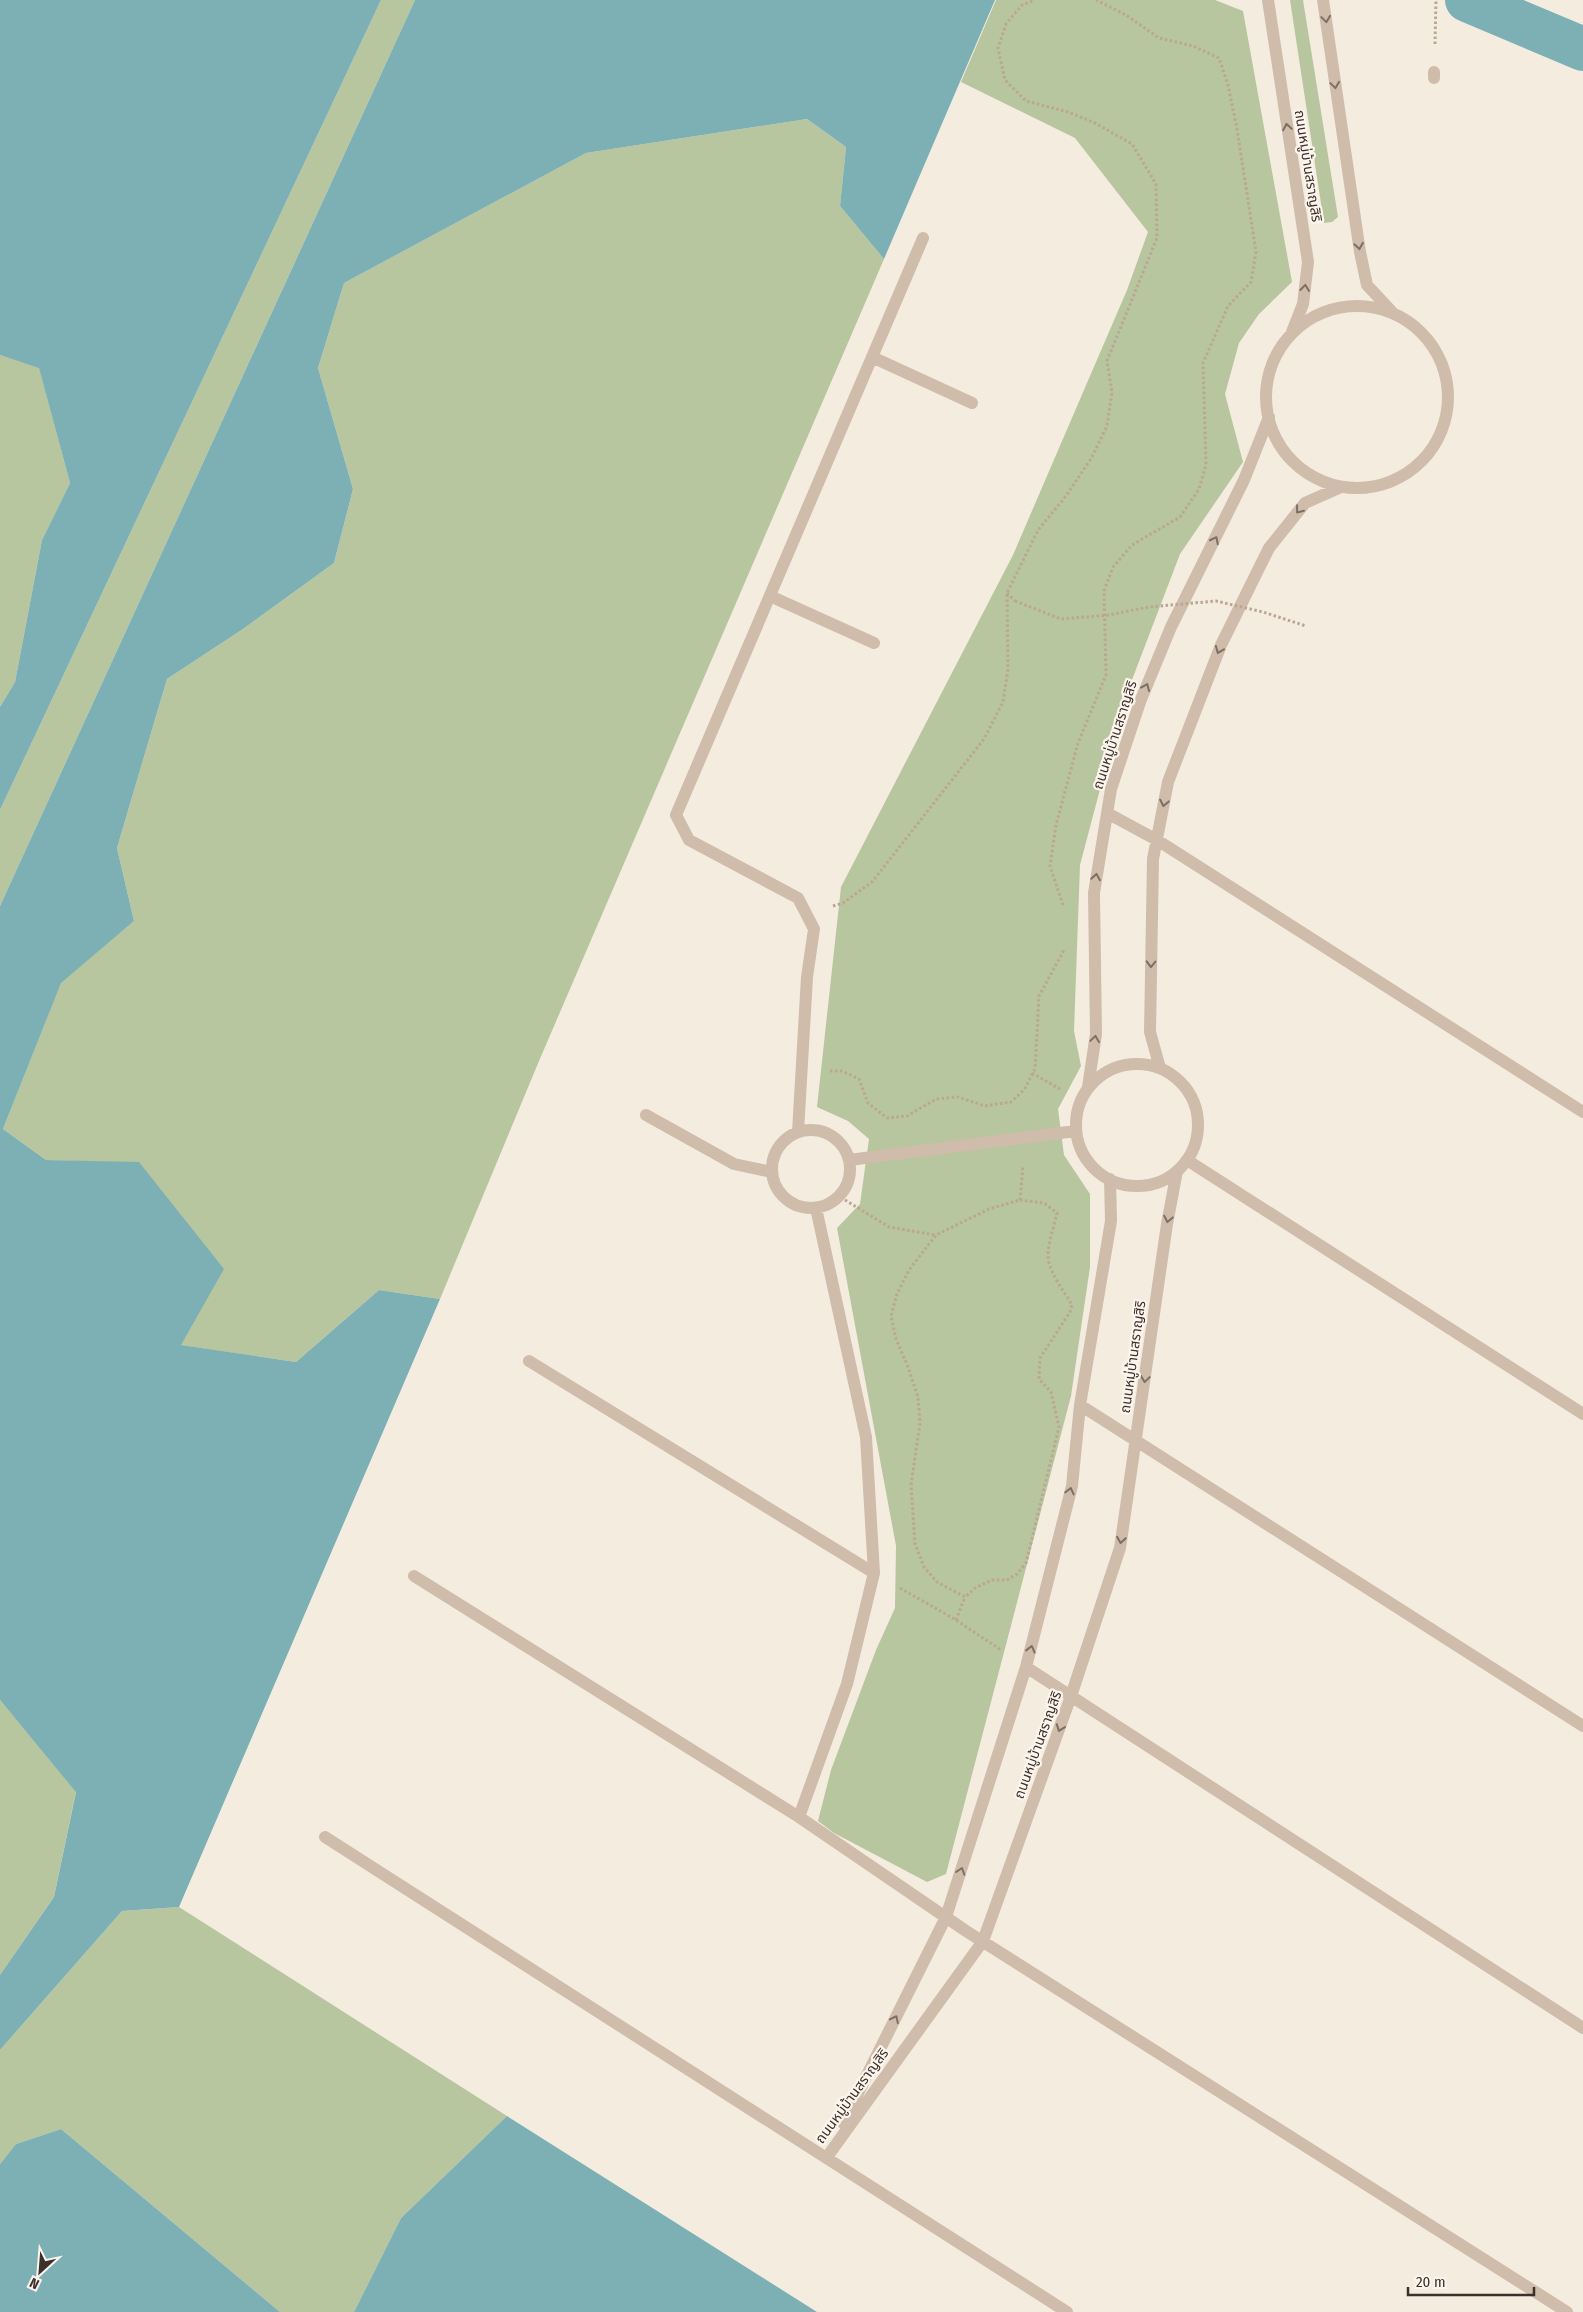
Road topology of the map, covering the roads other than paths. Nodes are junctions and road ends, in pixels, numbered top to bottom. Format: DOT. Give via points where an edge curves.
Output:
graph roads {
  1 [pos="1268,0"];
  2 [pos="1323,0"];
  3 [pos="923,238"];
  4 [pos="1393,313"];
  5 [pos="1291,334"];
  6 [pos="872,357"];
  7 [pos="972,403"];
  8 [pos="1269,417"];
  9 [pos="1341,486"];
  10 [pos="770,596"];
  11 [pos="874,643"];
  12 [pos="1107,813"];
  13 [pos="1157,840"];
  14 [pos="1160,1068"];
  15 [pos="1088,1088"];
  16 [pos="1583,1112"];
  17 [pos="646,1115"];
  18 [pos="798,1132"];
  19 [pos="1076,1132"];
  20 [pos="849,1160"];
  21 [pos="1187,1160"];
  22 [pos="1178,1171"];
  23 [pos="772,1172"];
  24 [pos="1110,1179"];
  25 [pos="816,1208"];
  26 [pos="529,1361"];
  27 [pos="1080,1405"];
  28 [pos="1583,1414"];
  29 [pos="1136,1442"];
  30 [pos="874,1573"];
  31 [pos="414,1576"];
  32 [pos="1026,1667"];
  33 [pos="1071,1696"];
  34 [pos="1583,1726"];
  35 [pos="799,1817"];
  36 [pos="325,1837"];
  37 [pos="946,1917"];
  38 [pos="982,1941"];
  39 [pos="1583,2028"];
  40 [pos="826,2156"];
  41 [pos="1067,2312"];
  42 [pos="1567,2312"];
  5 -- 1 [label="street, ถนนหมู่บ้านสราญสิริ, one-way" via="1303,304 1308,262"];
  2 -- 4 [label="street, one-way" via="1367,285"];
  3 -- 6 [label="street"];
  4 -- 5 [label="street" via="1366,306 1337,307 1307,320"];
  4 -- 9 [label="street" via="1417,329 1440,360 1446,378 1448,407 1440,435 1424,458 1402,476 1372,487"];
  5 -- 8 [label="street" via="1284,340 1269,368 1265,398"];
  6 -- 7 [label="street"];
  6 -- 10 [label="street"];
  8 -- 9 [label="street" via="1271,429 1287,456 1312,476"];
  12 -- 8 [label="street, ถนนหมู่บ้านสราญสิริ, one-way" via="1111,789 1140,702 1171,627 1244,480"];
  9 -- 13 [label="street, one-way" via="1304,503 1269,548 1221,645 1168,782"];
  10 -- 11 [label="street"];
  10 -- 18 [label="street" via="676,815 689,840 798,898 814,929"];
  12 -- 13 [label="street"];
  15 -- 12 [label="street, ถนนหมู่บ้านสราญสิริ, one-way" via="1096,1034 1094,893"];
  13 -- 14 [label="street, one-way" via="1153,859 1150,1032"];
  13 -- 16 [label="street"];
  14 -- 15 [label="street" via="1140,1064 1120,1066 1102,1074"];
  14 -- 21 [label="street" via="1191,1096 1197,1115 1197,1135"];
  15 -- 19 [label="street" via="1078,1105"];
  17 -- 23 [label="street" via="734,1164"];
  18 -- 20 [label="street" via="823,1132 835,1138"];
  18 -- 23 [label="street" via="778,1147"];
  19 -- 20 [label="street"];
  19 -- 24 [label="street" via="1088,1162"];
  20 -- 25 [label="street" via="847,1186 839,1197"];
  21 -- 22 [label="street"];
  21 -- 28 [label="street"];
  22 -- 24 [label="street" via="1160,1182 1140,1186 1120,1184"];
  22 -- 29 [label="street, ถนนหมู่บ้านสราญสิริ, one-way" via="1166,1224"];
  23 -- 25 [label="street" via="782,1195 803,1208"];
  24 -- 27 [label="street, ถนนหมู่บ้านสราญสิริ" via="1111,1220"];
  25 -- 30 [label="street" via="866,1437"];
  26 -- 30 [label="street"];
  27 -- 29 [label="street"];
  32 -- 27 [label="street, ถนนหมู่บ้านสราญสิริ, one-way" via="1072,1486"];
  29 -- 33 [label="street, ถนนหมู่บ้านสราญสิริ, one-way" via="1120,1548"];
  29 -- 34 [label="street"];
  30 -- 35 [label="street" via="848,1684"];
  31 -- 35 [label="street"];
  32 -- 33 [label="street"];
  37 -- 32 [label="street, ถนนหมู่บ้านสราญสิริ, one-way"];
  33 -- 38 [label="street, ถนนหมู่บ้านสราญสิริ, one-way"];
  33 -- 39 [label="street"];
  35 -- 37 [label="street"];
  36 -- 40 [label="street"];
  37 -- 38 [label="street"];
  40 -- 37 [label="street, ถนนหมู่บ้านสราญสิริ, one-way"];
  38 -- 40 [label="street, ถนนหมู่บ้านสราญสิริ"];
  38 -- 42 [label="street"];
  40 -- 41 [label="street"];
}
